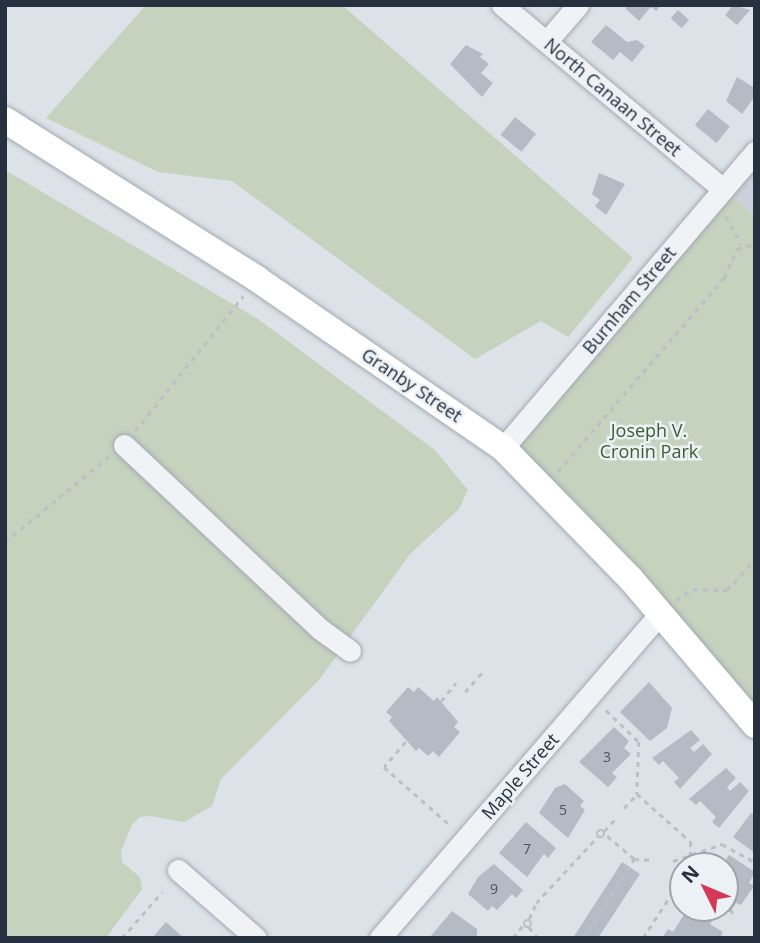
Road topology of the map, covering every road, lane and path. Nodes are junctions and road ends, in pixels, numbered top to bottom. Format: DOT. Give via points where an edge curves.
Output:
graph roads {
  1 [pos="502,5"];
  2 [pos="578,5"];
  3 [pos="547,41"];
  4 [pos="5,120"];
  5 [pos="755,152"];
  6 [pos="723,189"];
  7 [pos="725,213"];
  8 [pos="755,244"];
  9 [pos="741,246"];
  10 [pos="257,279"];
  11 [pos="124,445"];
  12 [pos="503,448"];
  13 [pos="558,471"];
  14 [pos="5,542"];
  15 [pos="755,558"];
  16 [pos="668,607"];
  17 [pos="349,651"];
  18 [pos="483,671"];
  19 [pos="456,683"];
  20 [pos="465,692"];
  21 [pos="442,701"];
  22 [pos="606,710"];
  23 [pos="755,725"];
  24 [pos="406,742"];
  25 [pos="636,794"];
  26 [pos="624,808"];
  27 [pos="615,819"];
  28 [pos="450,825"];
  29 [pos="604,833"];
  30 [pos="694,852"];
  31 [pos="697,852"];
  32 [pos="737,852"];
  33 [pos="739,853"];
  34 [pos="634,859"];
  35 [pos="651,860"];
  36 [pos="755,862"];
  37 [pos="178,870"];
  38 [pos="162,892"];
  39 [pos="669,898"];
  40 [pos="529,919"];
  41 [pos="524,924"];
  42 [pos="529,928"];
  43 [pos="122,938"];
  44 [pos="256,938"];
  45 [pos="380,938"];
  46 [pos="513,938"];
  47 [pos="537,938"];
  48 [pos="583,938"];
  49 [pos="643,938"];
  1 -- 3 [label="street, North Canaan Street"];
  2 -- 3 [label="street"];
  3 -- 6 [label="street, North Canaan Street"];
  4 -- 10 [label="main road, Granby Street"];
  5 -- 6 [label="street, Burnham Street"];
  6 -- 12 [label="street, Burnham Street"];
  7 -- 9 [label="path"];
  8 -- 9 [label="path"];
  9 -- 13 [label="path" via="724,278"];
  10 -- 11 [label="path"];
  10 -- 12 [label="main road, Granby Street"];
  11 -- 14 [label="path"];
  11 -- 17 [label="street"];
  12 -- 16 [label="main road, Granby Street"];
  15 -- 16 [label="path" via="726,590 693,589"];
  16 -- 23 [label="main road, Granby Street"];
  16 -- 45 [label="street, Maple Street"];
  18 -- 20 [label="path"];
  19 -- 21 [label="path"];
  22 -- 25 [label="path" via="640,746"];
  24 -- 28 [label="path" via="384,767"];
  25 -- 26 [label="path"];
  25 -- 30 [label="path" via="689,840"];
  27 -- 29 [label="path"];
  29 -- 34 [label="path"];
  29 -- 40 [label="path" via="536,903"];
  31 -- 32 [label="path" via="722,844"];
  33 -- 36 [label="path"];
  34 -- 35 [label="path"];
  34 -- 48 [label="path"];
  37 -- 44 [label="street"];
  38 -- 43 [label="path"];
  39 -- 49 [label="path"];
  40 -- 41 [label="path"];
  40 -- 42 [label="path"];
  41 -- 42 [label="path"];
  41 -- 46 [label="path"];
  42 -- 47 [label="path"];
}
